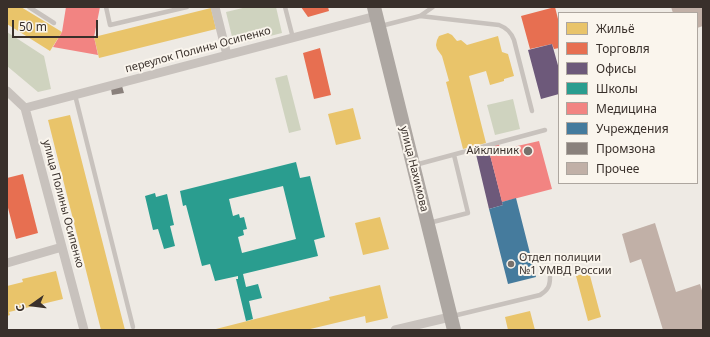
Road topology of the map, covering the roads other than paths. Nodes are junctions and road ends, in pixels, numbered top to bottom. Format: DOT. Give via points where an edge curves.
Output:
graph roads {
  1 [pos="29,7"];
  2 [pos="106,7"];
  3 [pos="187,7"];
  4 [pos="215,7"];
  5 [pos="285,7"];
  6 [pos="433,7"];
  7 [pos="376,16"];
  8 [pos="420,16"];
  9 [pos="54,23"];
  10 [pos="293,38"];
  11 [pos="227,55"];
  12 [pos="7,91"];
  13 [pos="75,95"];
  14 [pos="25,108"];
  15 [pos="532,111"];
  16 [pos="545,130"];
  17 [pos="454,155"];
  18 [pos="413,166"];
  19 [pos="427,224"];
  20 [pos="62,247"];
  21 [pos="7,263"];
  22 [pos="550,277"];
  23 [pos="452,323"];
  24 [pos="133,327"];
  25 [pos="84,330"];
  26 [pos="395,330"];
  1 -- 9 [label="lane"];
  2 -- 3 [label="lane" via="110,25"];
  4 -- 11 [label="street"];
  5 -- 10 [label="lane"];
  6 -- 8 [label="lane"];
  7 -- 8 [label="lane"];
  7 -- 10 [label="street, переулок Полины Осипенко"];
  7 -- 18 [label="main road, улица Нахимова"];
  8 -- 15 [label="lane" via="505,27 514,40"];
  10 -- 11 [label="street, переулок Полины Осипенко"];
  11 -- 13 [label="street, переулок Полины Осипенко"];
  12 -- 14 [label="street"];
  13 -- 14 [label="street, переулок Полины Осипенко"];
  13 -- 24 [label="lane"];
  14 -- 20 [label="street, улица Полины Осипенко"];
  16 -- 17 [label="lane"];
  17 -- 18 [label="lane"];
  17 -- 19 [label="lane" via="468,213"];
  18 -- 19 [label="main road, улица Нахимова"];
  19 -- 23 [label="main road, улица Нахимова"];
  20 -- 21 [label="street"];
  20 -- 25 [label="street, улица Полины Осипенко"];
  22 -- 23 [label="lane" via="547,290 540,295"];
  23 -- 26 [label="street"];
}
